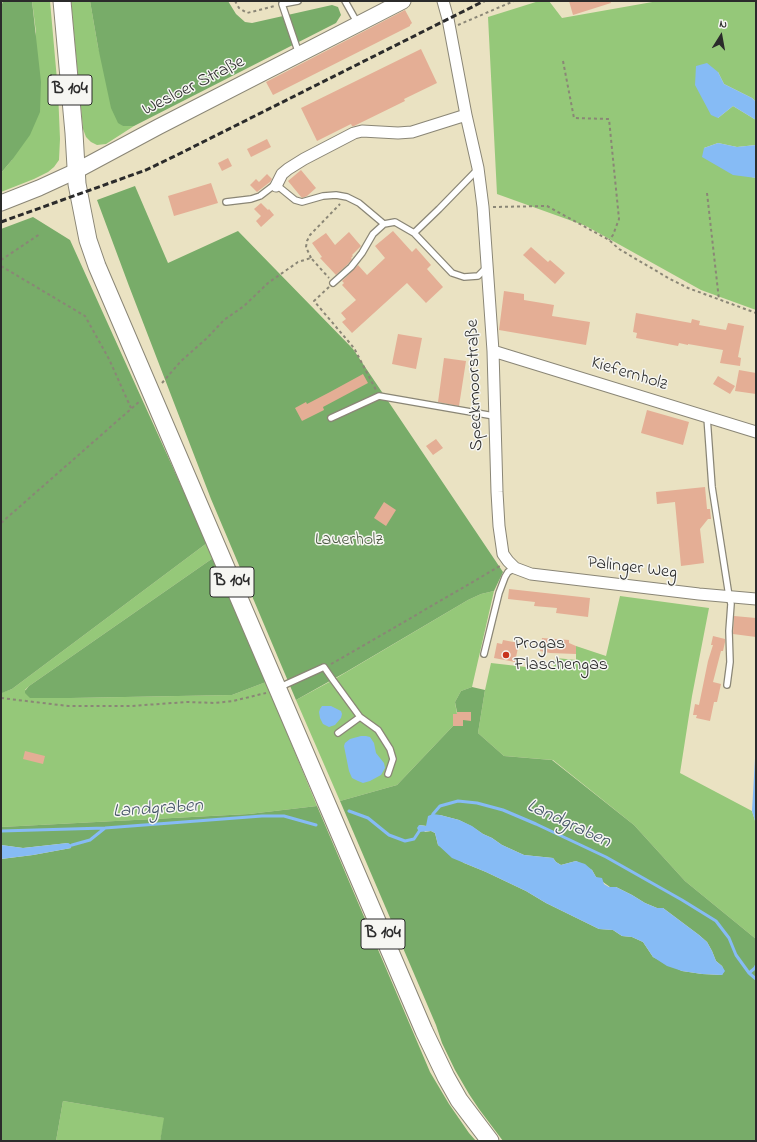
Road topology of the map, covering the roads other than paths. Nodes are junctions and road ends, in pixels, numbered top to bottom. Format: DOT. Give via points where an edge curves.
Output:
graph roads {
  1 [pos="62,1"];
  2 [pos="298,1"];
  3 [pos="345,1"];
  4 [pos="403,1"];
  5 [pos="443,1"];
  6 [pos="358,24"];
  7 [pos="299,55"];
  8 [pos="466,115"];
  9 [pos="478,168"];
  10 [pos="76,171"];
  11 [pos="276,186"];
  12 [pos="226,202"];
  13 [pos="1,203"];
  14 [pos="384,224"];
  15 [pos="414,233"];
  16 [pos="487,267"];
  17 [pos="333,283"];
  18 [pos="493,351"];
  19 [pos="494,416"];
  20 [pos="707,417"];
  21 [pos="331,418"];
  22 [pos="756,432"];
  23 [pos="511,564"];
  24 [pos="728,596"];
  25 [pos="756,599"];
  26 [pos="484,654"];
  27 [pos="727,685"];
  28 [pos="270,691"];
  29 [pos="360,716"];
  30 [pos="338,733"];
  31 [pos="388,774"];
  32 [pos="490,1141"];
  1 -- 10 [label="main road, B 104"];
  2 -- 7 [label="lane" via="282,4"];
  3 -- 6 [label="lane"];
  4 -- 6 [label="street, Wesloer Straße"];
  5 -- 8 [label="street, Speckmoorstraße"];
  6 -- 7 [label="street, Wesloer Straße"];
  7 -- 10 [label="street, Wesloer Straße"];
  8 -- 9 [label="street, Speckmoorstraße"];
  8 -- 11 [label="street" via="412,132 362,130 288,169 282,174"];
  9 -- 15 [label="lane"];
  9 -- 16 [label="street, Speckmoorstraße"];
  10 -- 13 [label="street, Wesloer Straße"];
  10 -- 28 [label="main road, B 104" via="84,222 97,266 151,393"];
  11 -- 12 [label="lane" via="251,199"];
  11 -- 14 [label="lane" via="302,202 323,196 346,197 359,203"];
  14 -- 15 [label="lane" via="394,222"];
  14 -- 17 [label="lane" via="373,234 351,266"];
  15 -- 16 [label="lane" via="452,273 464,277 478,276"];
  16 -- 18 [label="street, Speckmoorstraße"];
  18 -- 19 [label="street, Speckmoorstraße"];
  18 -- 20 [label="street, Kiefernholz"];
  19 -- 21 [label="lane" via="379,396"];
  19 -- 23 [label="street, Speckmoorstraße" via="499,526 503,554"];
  20 -- 22 [label="street, Kiefernholz"];
  20 -- 24 [label="lane" via="712,487"];
  23 -- 24 [label="street, Palinger Weg" via="531,574"];
  23 -- 26 [label="lane" via="499,593"];
  24 -- 25 [label="street, Palinger Weg"];
  24 -- 27 [label="lane" via="731,604"];
  28 -- 29 [label="lane" via="324,667"];
  28 -- 32 [label="main road, B 104" via="446,1077 459,1100"];
  29 -- 30 [label="lane"];
  29 -- 31 [label="lane" via="378,730 390,749 393,759"];
}
